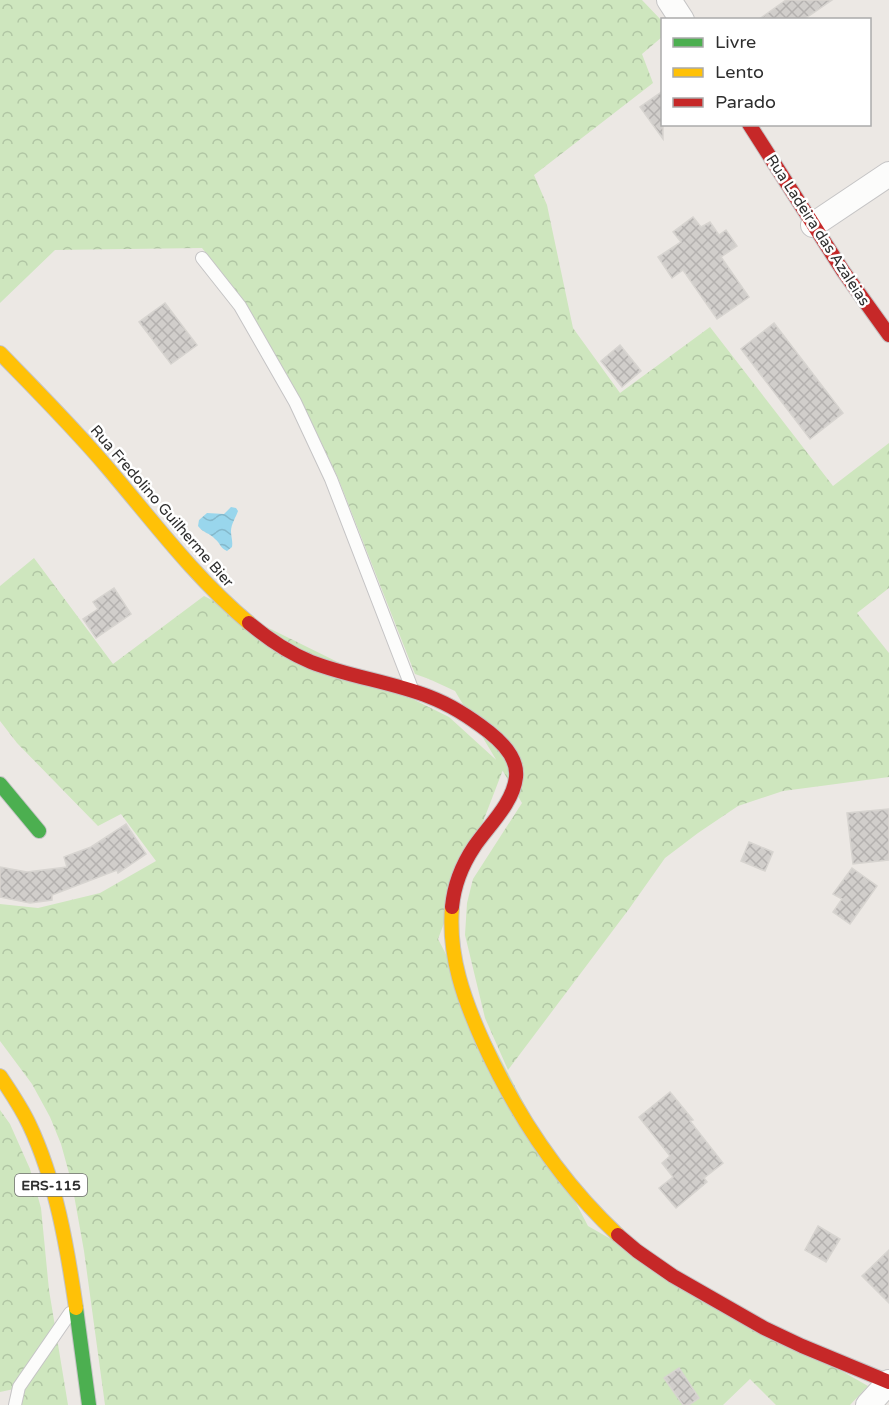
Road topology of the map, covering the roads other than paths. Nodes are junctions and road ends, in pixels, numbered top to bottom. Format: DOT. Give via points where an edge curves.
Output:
graph roads {
  1 [pos="669,0"];
  2 [pos="681,18"];
  3 [pos="750,126"];
  4 [pos="889,174"];
  5 [pos="813,225"];
  6 [pos="202,258"];
  7 [pos="889,335"];
  8 [pos="0,353"];
  9 [pos="412,690"];
  10 [pos="0,784"];
  11 [pos="39,831"];
  12 [pos="0,1076"];
  13 [pos="76,1304"];
  14 [pos="889,1382"];
  15 [pos="15,1405"];
  16 [pos="89,1405"];
  17 [pos="868,1405"];
  1 -- 2 [label="street"];
  3 -- 5 [label="street, Rua Ladeira das Azaleias"];
  4 -- 5 [label="street"];
  5 -- 7 [label="street, Rua Ladeira das Azaleias"];
  6 -- 9 [label="lane" via="240,306 295,402 331,479"];
  8 -- 9 [label="street, Rua Fredolino Guilherme Bier" via="120,482 213,593 255,628 280,646 324,667"];
  9 -- 14 [label="street, Rua Fredolino Guilherme Bier" via="466,715 514,758 514,787 463,866 451,911 450,937 469,1011 511,1102 534,1137 591,1209 660,1267 791,1341"];
  10 -- 11 [label="street"];
  12 -- 13 [label="street, ERS-115" via="29,1122 48,1174"];
  13 -- 15 [label="lane" via="19,1387"];
  13 -- 16 [label="street, ERS-115"];
  14 -- 17 [label="street"];
}
